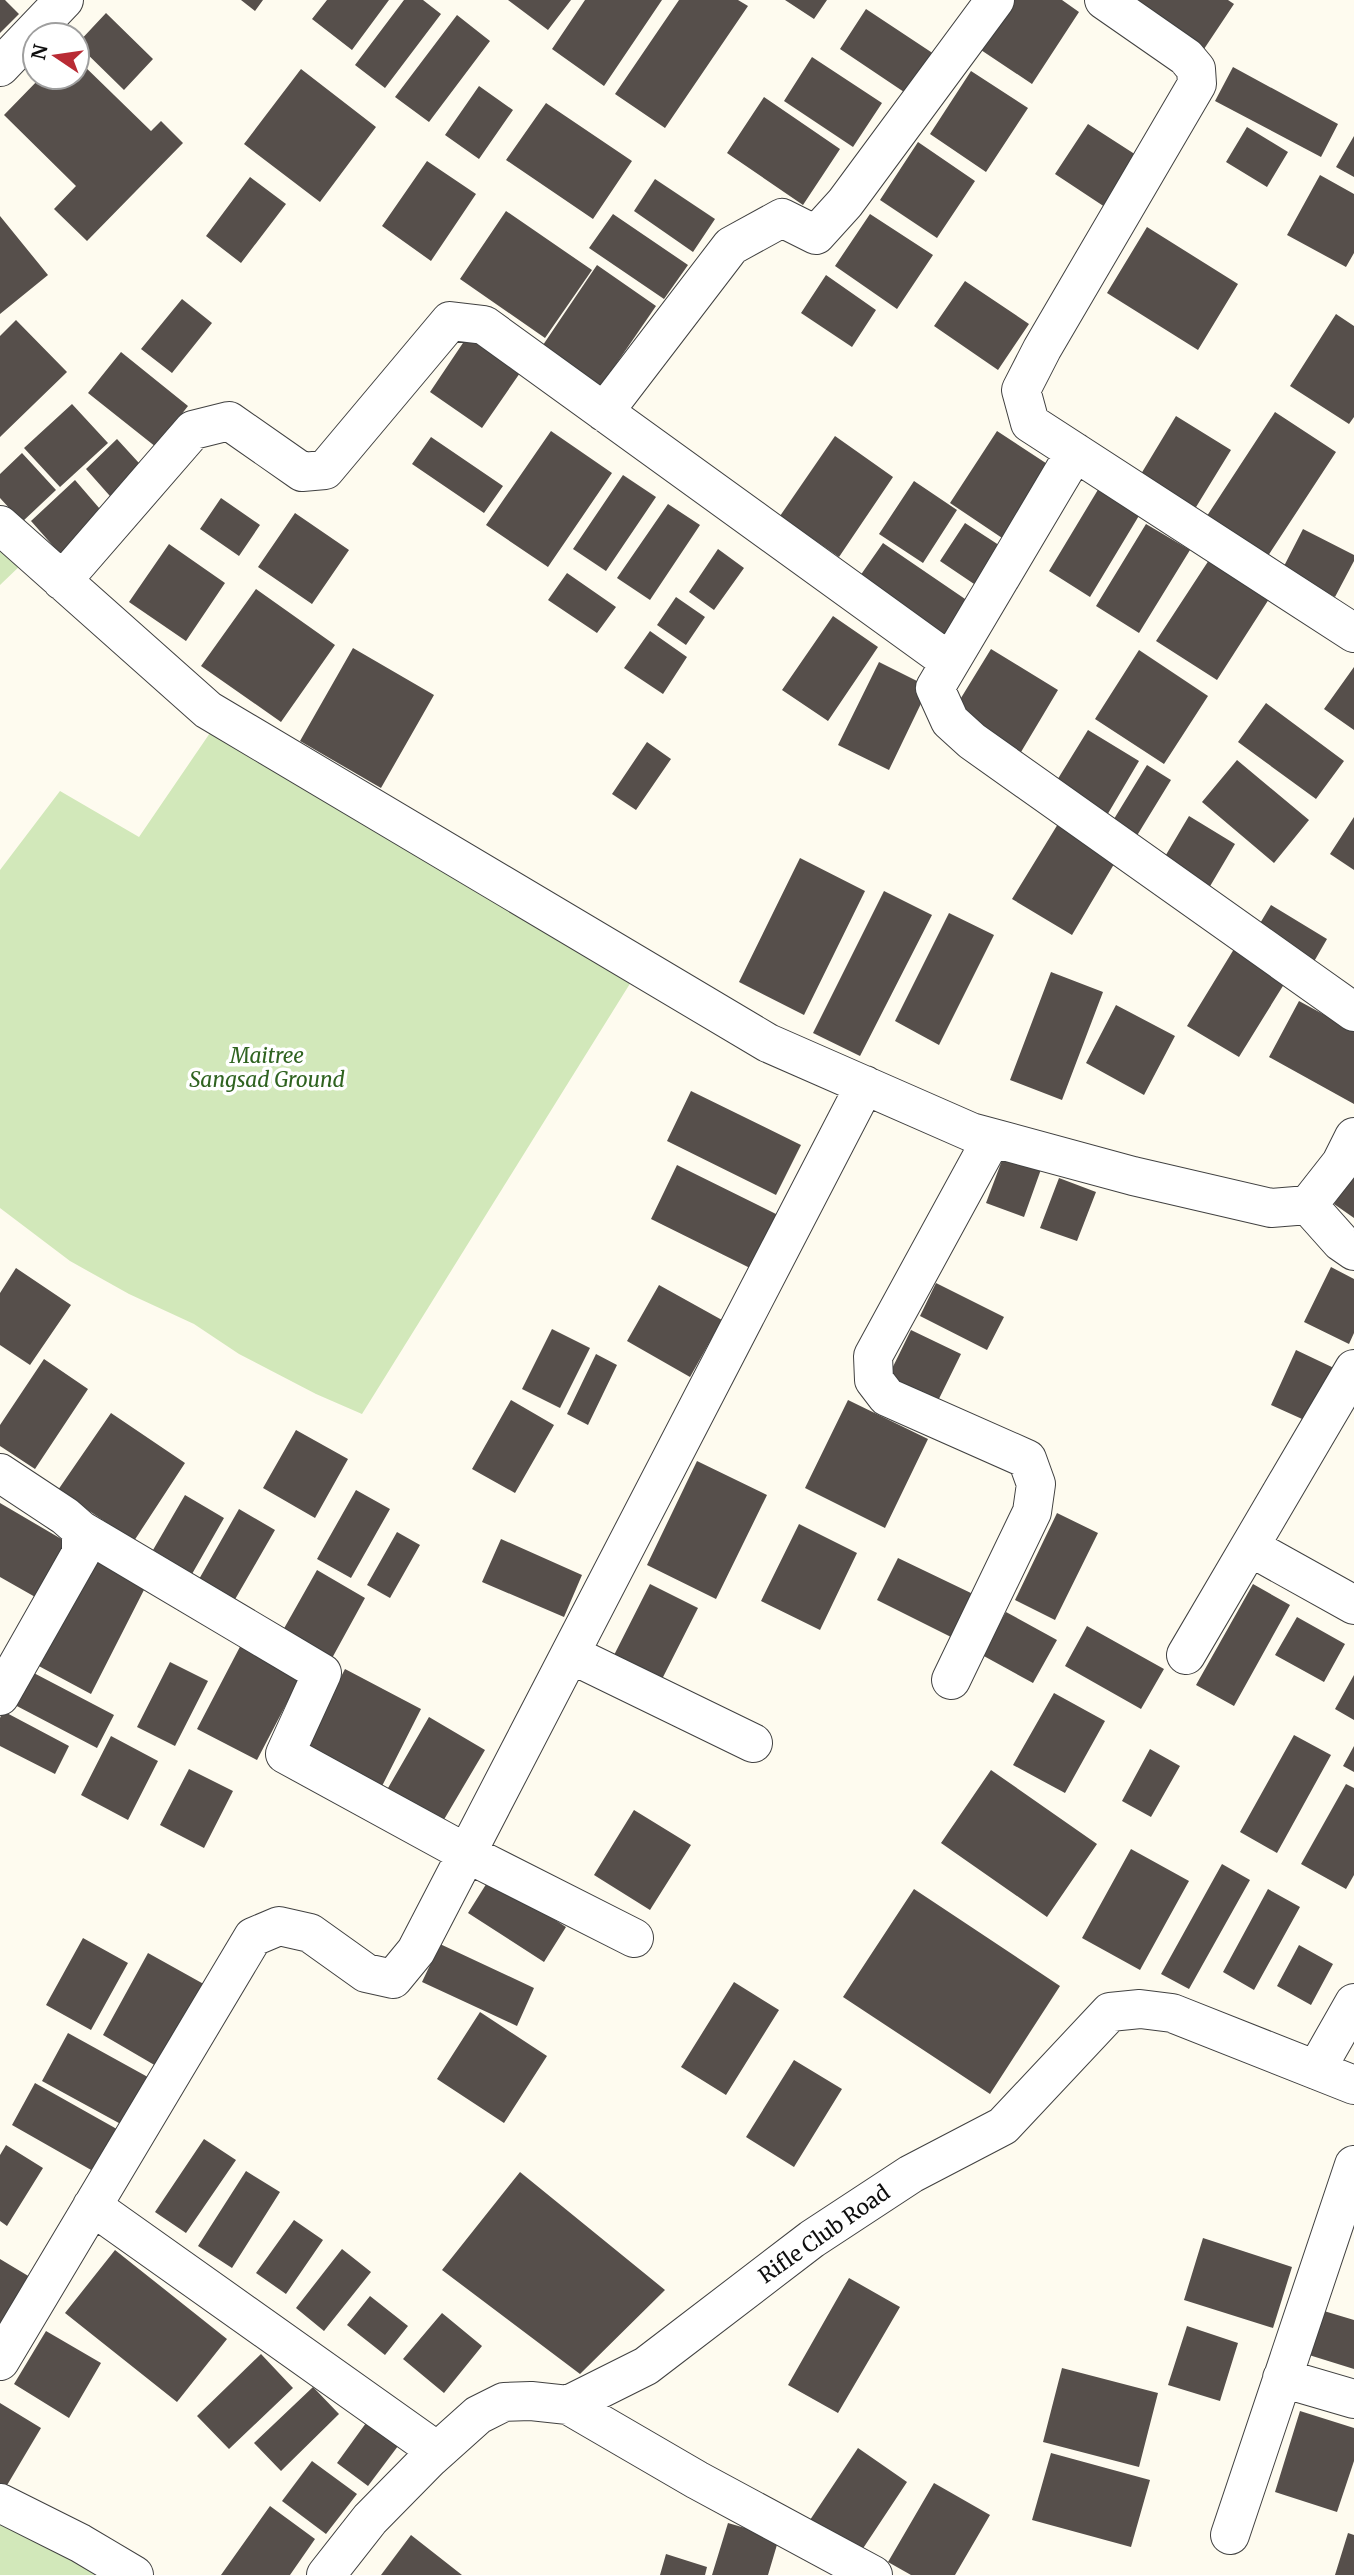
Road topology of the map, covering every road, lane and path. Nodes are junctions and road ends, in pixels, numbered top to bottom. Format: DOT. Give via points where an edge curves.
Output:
graph roads {
  1 [pos="64,0"];
  2 [pos="995,0"];
  3 [pos="1104,0"];
  4 [pos="0,66"];
  5 [pos="604,412"];
  6 [pos="1075,452"];
  7 [pos="0,525"];
  8 [pos="62,580"];
  9 [pos="1354,633"];
  10 [pos="950,662"];
  11 [pos="1354,1012"];
  12 [pos="865,1086"];
  13 [pos="1354,1137"];
  14 [pos="992,1138"];
  15 [pos="1308,1205"];
  16 [pos="1354,1251"];
  17 [pos="1354,1369"];
  18 [pos="0,1473"];
  19 [pos="81,1530"];
  20 [pos="1250,1547"];
  21 [pos="1354,1605"];
  22 [pos="570,1654"];
  23 [pos="1186,1655"];
  24 [pos="951,1680"];
  25 [pos="0,1696"];
  26 [pos="753,1743"];
  27 [pos="466,1853"];
  28 [pos="634,1938"];
  29 [pos="1354,2003"];
  30 [pos="1316,2070"];
  31 [pos="1354,2085"];
  32 [pos="1354,2165"];
  33 [pos="92,2206"];
  34 [pos="0,2361"];
  35 [pos="1282,2378"];
  36 [pos="1354,2399"];
  37 [pos="568,2406"];
  38 [pos="437,2451"];
  39 [pos="0,2502"];
  40 [pos="1230,2535"];
  41 [pos="134,2575"];
  42 [pos="326,2575"];
  43 [pos="873,2575"];
  1 -- 4 [label="street"];
  2 -- 5 [label="street" via="845,203 816,235 782,218 731,246"];
  3 -- 6 [label="street" via="1186,57 1196,69 1196,84 1021,390 1030,423"];
  5 -- 8 [label="street" via="484,325 450,321 324,470 302,472 229,421 193,430"];
  5 -- 10 [label="street"];
  6 -- 9 [label="street"];
  6 -- 10 [label="street"];
  7 -- 8 [label="street"];
  8 -- 12 [label="street" via="208,710 768,1043"];
  10 -- 11 [label="street" via="934,688 950,720 972,741"];
  12 -- 14 [label="street"];
  12 -- 22 [label="street"];
  13 -- 15 [label="street" via="1341,1163"];
  14 -- 15 [label="street" via="1271,1208"];
  14 -- 24 [label="street" via="873,1356 874,1380 887,1397 1027,1459 1036,1484 1032,1512"];
  15 -- 16 [label="street"];
  17 -- 20 [label="street"];
  18 -- 19 [label="street"];
  19 -- 25 [label="street" via="81,1553"];
  19 -- 27 [label="street" via="322,1673 285,1754"];
  20 -- 21 [label="street"];
  20 -- 23 [label="street"];
  22 -- 26 [label="street"];
  22 -- 27 [label="street"];
  27 -- 28 [label="street"];
  27 -- 33 [label="street" via="416,1951 393,1979 366,1973 310,1933 279,1926 253,1937"];
  29 -- 30 [label="street"];
  30 -- 31 [label="street, Rifle Club Road"];
  30 -- 37 [label="street, Rifle Club Road" via="1172,2014 1140,2009 1110,2012 1003,2126 911,2174 812,2239 646,2366"];
  32 -- 35 [label="street"];
  33 -- 34 [label="street"];
  33 -- 38 [label="street"];
  35 -- 36 [label="street"];
  35 -- 40 [label="street"];
  37 -- 38 [label="street" via="504,2402 478,2416"];
  37 -- 43 [label="street"];
  38 -- 42 [label="street" via="370,2519"];
  39 -- 41 [label="street"];
}
